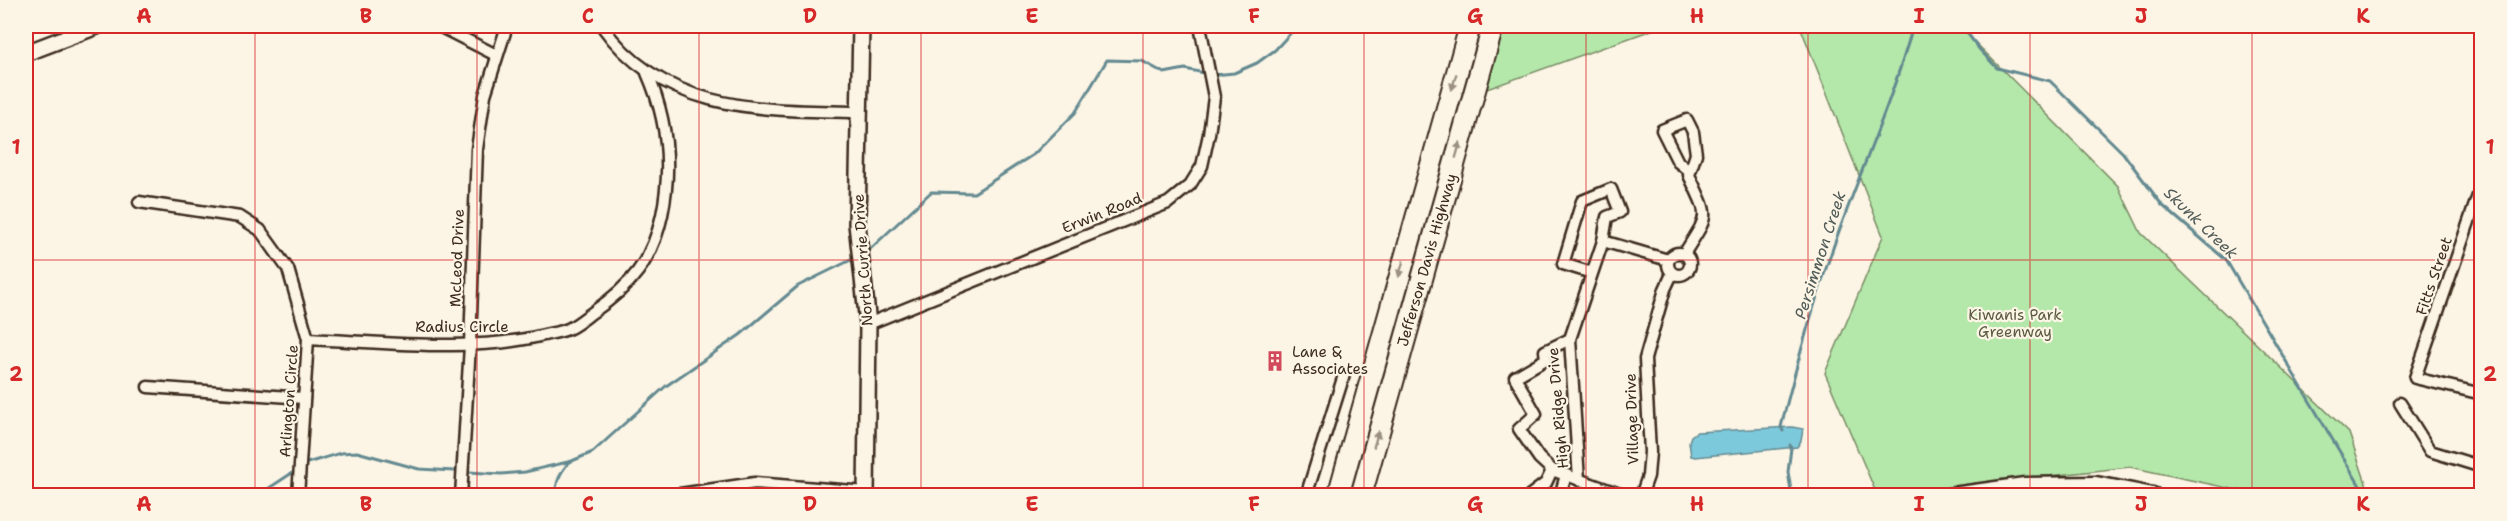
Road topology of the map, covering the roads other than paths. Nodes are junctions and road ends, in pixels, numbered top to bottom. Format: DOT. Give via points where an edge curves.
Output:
graph roads {
  1 [pos="98,26"];
  2 [pos="439,26"];
  3 [pos="507,26"];
  4 [pos="602,26"];
  5 [pos="861,26"];
  6 [pos="1200,26"];
  7 [pos="1470,26"];
  8 [pos="1493,26"];
  9 [pos="26,53"];
  10 [pos="496,56"];
  11 [pos="647,73"];
  12 [pos="858,112"];
  13 [pos="1689,171"];
  14 [pos="2481,184"];
  15 [pos="139,202"];
  16 [pos="1603,241"];
  17 [pos="1684,254"];
  18 [pos="1668,260"];
  19 [pos="1592,273"];
  20 [pos="1672,274"];
  21 [pos="868,324"];
  22 [pos="308,339"];
  23 [pos="1570,339"];
  24 [pos="470,345"];
  25 [pos="1344,375"];
  26 [pos="148,387"];
  27 [pos="2481,394"];
  28 [pos="304,398"];
  29 [pos="2400,403"];
  30 [pos="2481,467"];
  31 [pos="1552,470"];
  32 [pos="1566,476"];
  33 [pos="1579,480"];
  34 [pos="866,494"];
  35 [pos="298,495"];
  36 [pos="461,495"];
  37 [pos="666,495"];
  38 [pos="1306,495"];
  39 [pos="1338,495"];
  40 [pos="1361,495"];
  41 [pos="1529,495"];
  42 [pos="1560,495"];
  43 [pos="1626,495"];
  44 [pos="1641,495"];
  45 [pos="1953,495"];
  46 [pos="2153,495"];
  1 -- 9 [label="street"];
  2 -- 10 [label="street"];
  3 -- 10 [label="street, McLeod Drive"];
  4 -- 11 [label="street"];
  5 -- 12 [label="street, North Currie Drive"];
  6 -- 21 [label="street, Erwin Road" via="1214,97 1202,166 1190,185 1168,203"];
  7 -- 39 [label="highway, Jefferson Davis Highway, one-way"];
  40 -- 8 [label="highway, Jefferson Davis Highway, one-way"];
  10 -- 24 [label="street, McLeod Drive" via="477,149"];
  11 -- 12 [label="street" via="691,94 730,104 770,110"];
  11 -- 24 [label="street, Radius Circle" via="659,100 668,158 667,192 659,229 639,272 615,297 569,328 518,342"];
  12 -- 21 [label="street, North Currie Drive" via="857,224"];
  13 -- 17 [label="street, Village Drive" via="1706,211 1705,220"];
  14 -- 27 [label="street, Fitts Street" via="2415,378"];
  15 -- 22 [label="street, Arlington Circle" via="240,217 260,230 288,269"];
  16 -- 18 [label="street"];
  16 -- 19 [label="street"];
  16 -- 19 [label="street" via="1607,217 1620,212 1611,189 1582,201 1563,264"];
  17 -- 18 [label="street" via="1675,254"];
  17 -- 20 [label="street, Village Drive" via="1689,259 1689,268 1682,275"];
  18 -- 20 [label="street"];
  19 -- 23 [label="street"];
  20 -- 44 [label="street, Village Drive" via="1645,359 1650,452"];
  21 -- 34 [label="street, North Currie Drive"];
  22 -- 24 [label="street, Radius Circle"];
  22 -- 28 [label="street, Arlington Circle"];
  23 -- 31 [label="street, High Ridge Drive" via="1545,351 1546,359 1515,377 1536,414 1520,429"];
  23 -- 33 [label="street, High Ridge Drive"];
  24 -- 36 [label="street, McLeod Drive"];
  25 -- 38 [label="street"];
  26 -- 28 [label="street"];
  28 -- 35 [label="street, Arlington Circle"];
  29 -- 30 [label="street" via="2430,451"];
  31 -- 32 [label="street, High Ridge Drive"];
  31 -- 41 [label="street, High Ridge Drive" via="1546,483"];
  32 -- 33 [label="street, High Ridge Drive"];
  32 -- 42 [label="street, High Ridge Drive"];
  33 -- 43 [label="street, High Ridge Drive"];
  34 -- 37 [label="street" via="755,483"];
  45 -- 46 [label="main road" via="2025,486 2096,485"];
}
